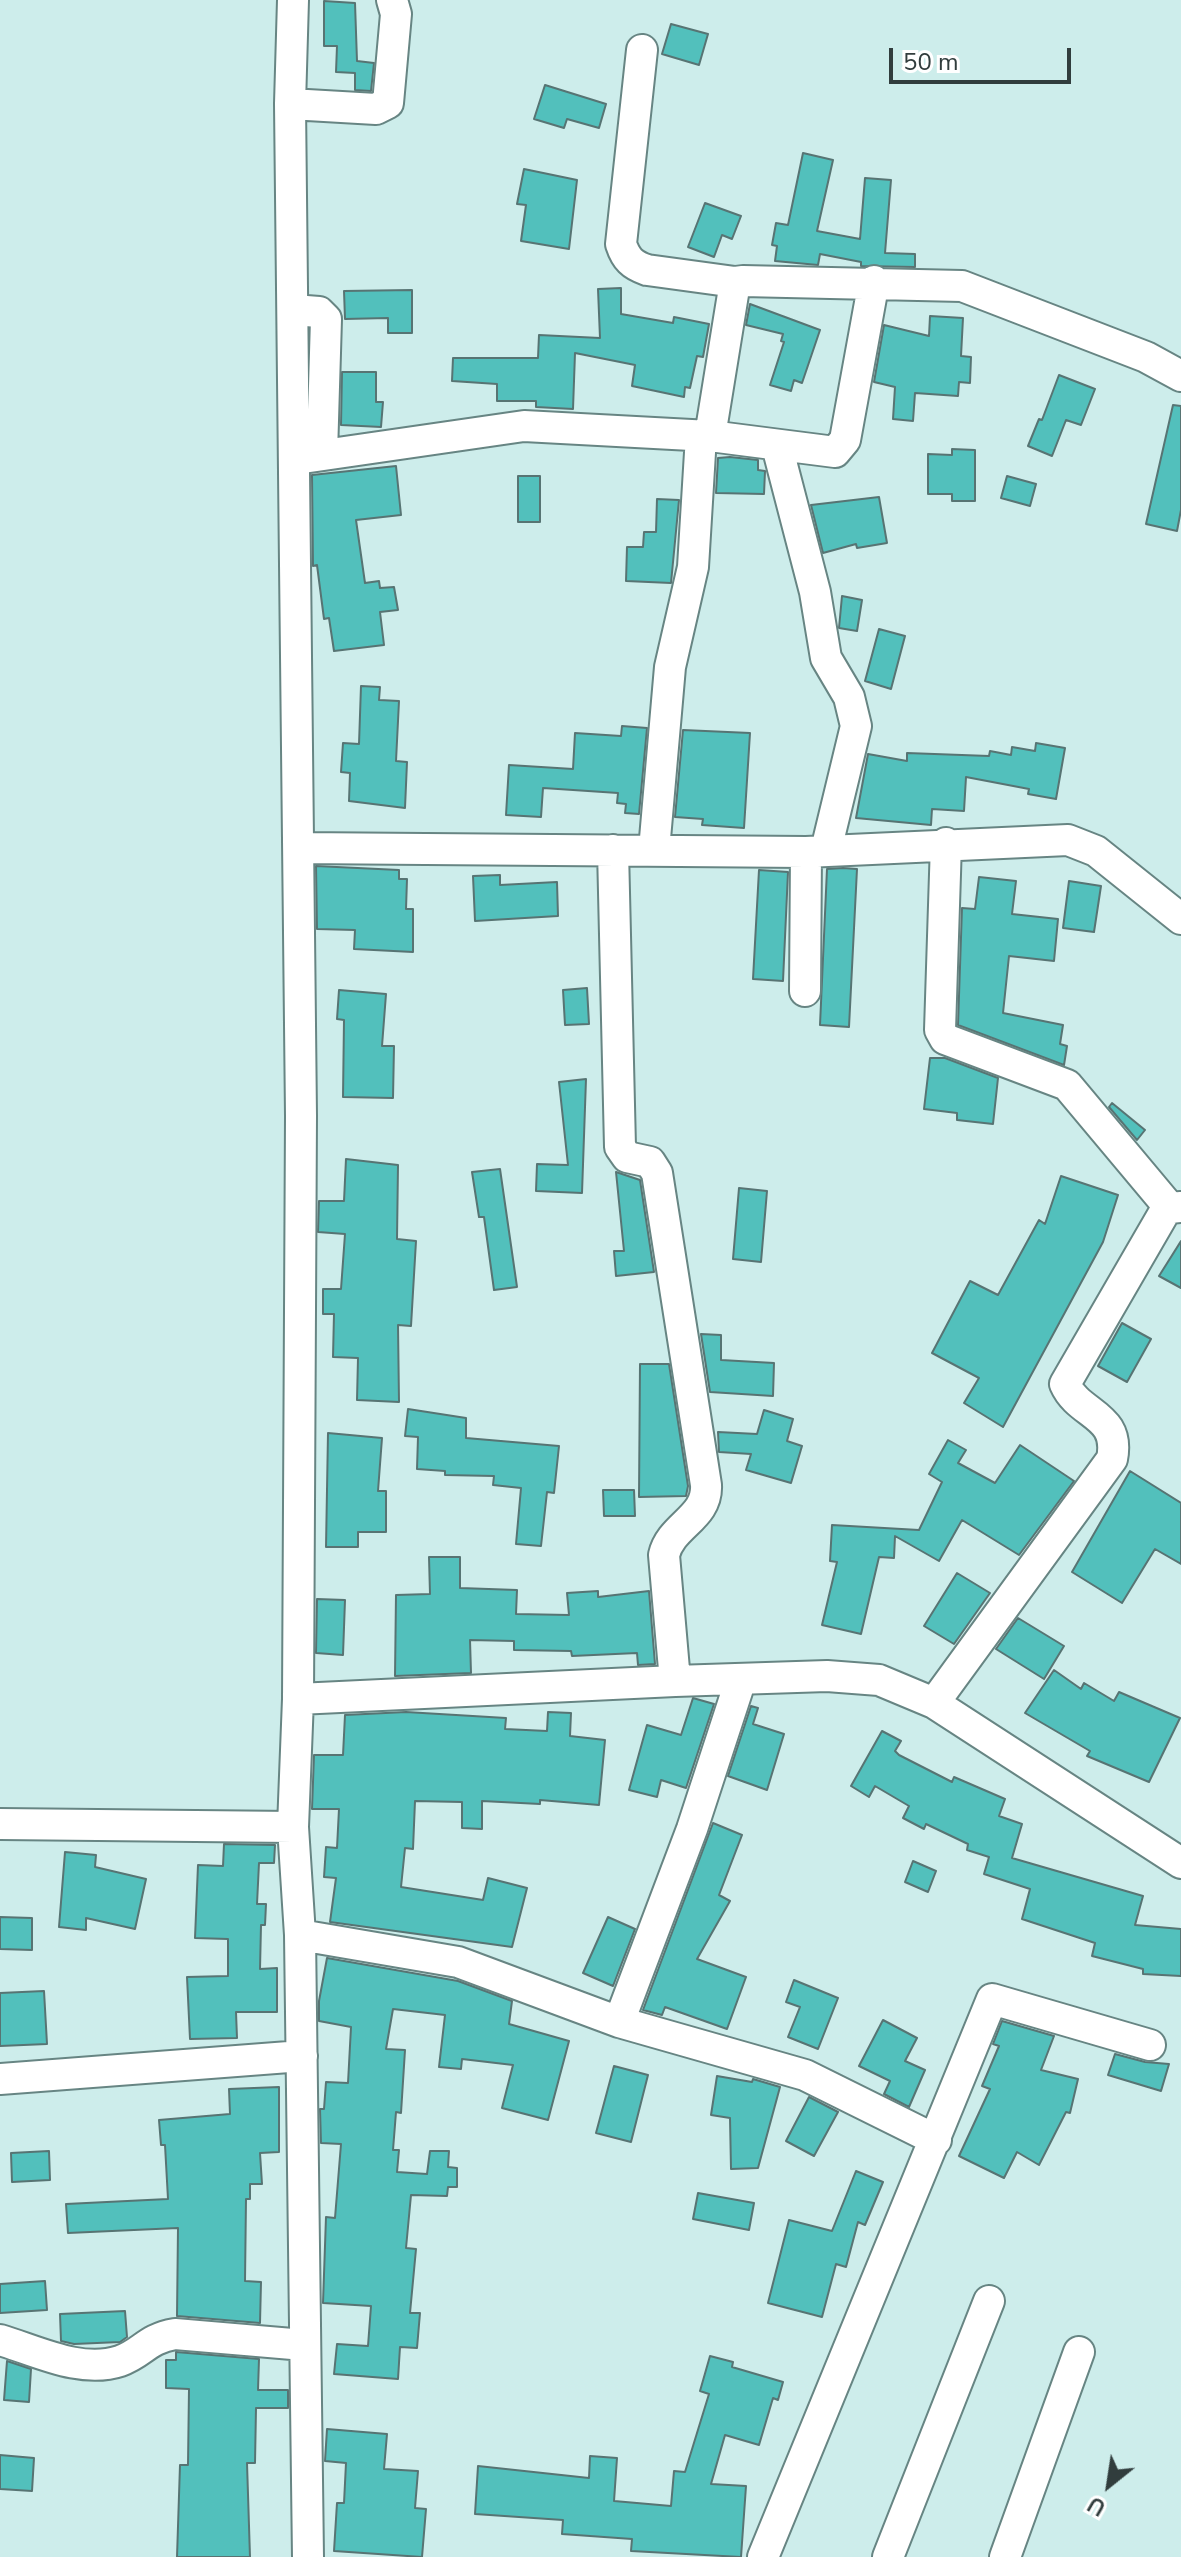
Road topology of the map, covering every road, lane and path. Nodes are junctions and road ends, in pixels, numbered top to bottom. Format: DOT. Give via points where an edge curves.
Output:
graph roads {
  1 [pos="293,0"];
  2 [pos="392,0"];
  3 [pos="642,50"];
  4 [pos="290,104"];
  5 [pos="874,281"];
  6 [pos="735,282"];
  7 [pos="1181,376"];
  8 [pos="705,436"];
  9 [pos="777,446"];
  10 [pos="309,456"];
  11 [pos="946,843"];
  12 [pos="299,848"];
  13 [pos="613,850"];
  14 [pos="654,850"];
  15 [pos="816,851"];
  16 [pos="1181,919"];
  17 [pos="805,991"];
  18 [pos="1175,1208"];
  19 [pos="741,1679"];
  20 [pos="675,1681"];
  21 [pos="298,1699"];
  22 [pos="934,1703"];
  23 [pos="0,1824"];
  24 [pos="293,1827"];
  25 [pos="1181,1863"];
  26 [pos="300,1935"];
  27 [pos="619,2022"];
  28 [pos="1150,2045"];
  29 [pos="302,2056"];
  30 [pos="0,2079"];
  31 [pos="936,2140"];
  32 [pos="989,2301"];
  33 [pos="0,2340"];
  34 [pos="304,2345"];
  35 [pos="1079,2352"];
  36 [pos="308,2557"];
  37 [pos="763,2557"];
  38 [pos="888,2557"];
  39 [pos="1005,2557"];
  1 -- 4 [label="street"];
  2 -- 4 [label="street" via="396,14 388,103 376,109"];
  3 -- 6 [label="street" via="621,244 625,256 647,270"];
  4 -- 10 [label="street" via="293,310"];
  5 -- 6 [label="street"];
  5 -- 7 [label="street" via="962,286 1146,357"];
  5 -- 9 [label="street" via="842,447 827,453"];
  6 -- 8 [label="street"];
  8 -- 9 [label="street"];
  8 -- 10 [label="street" via="524,426"];
  8 -- 14 [label="street" via="693,567 670,667"];
  9 -- 15 [label="street" via="815,592 826,658 854,709 856,726"];
  10 -- 12 [label="street"];
  11 -- 15 [label="street"];
  11 -- 16 [label="street" via="1081,843"];
  11 -- 18 [label="street" via="940,1030 945,1039 1067,1085"];
  12 -- 13 [label="street"];
  12 -- 21 [label="street"];
  13 -- 14 [label="street"];
  13 -- 20 [label="street" via="620,1147 627,1157 650,1162 657,1173 706,1485 703,1508 667,1542 664,1555"];
  14 -- 15 [label="street"];
  15 -- 17 [label="street"];
  18 -- 22 [label="street" via="1065,1384 1069,1394 1103,1420 1112,1435 1112,1459"];
  19 -- 20 [label="street"];
  19 -- 22 [label="street" via="879,1680"];
  19 -- 27 [label="street" via="692,1829"];
  20 -- 21 [label="street"];
  21 -- 24 [label="street"];
  22 -- 25 [label="street"];
  23 -- 24 [label="street"];
  24 -- 26 [label="street"];
  26 -- 27 [label="street" via="444,1958"];
  26 -- 29 [label="street"];
  27 -- 31 [label="street" via="805,2075"];
  28 -- 31 [label="street" via="994,1998"];
  29 -- 30 [label="street"];
  29 -- 34 [label="street"];
  31 -- 37 [label="street"];
  32 -- 38 [label="street"];
  33 -- 34 [label="street" via="100,2367 124,2360 157,2337 175,2334"];
  34 -- 36 [label="street"];
  35 -- 39 [label="street"];
}
